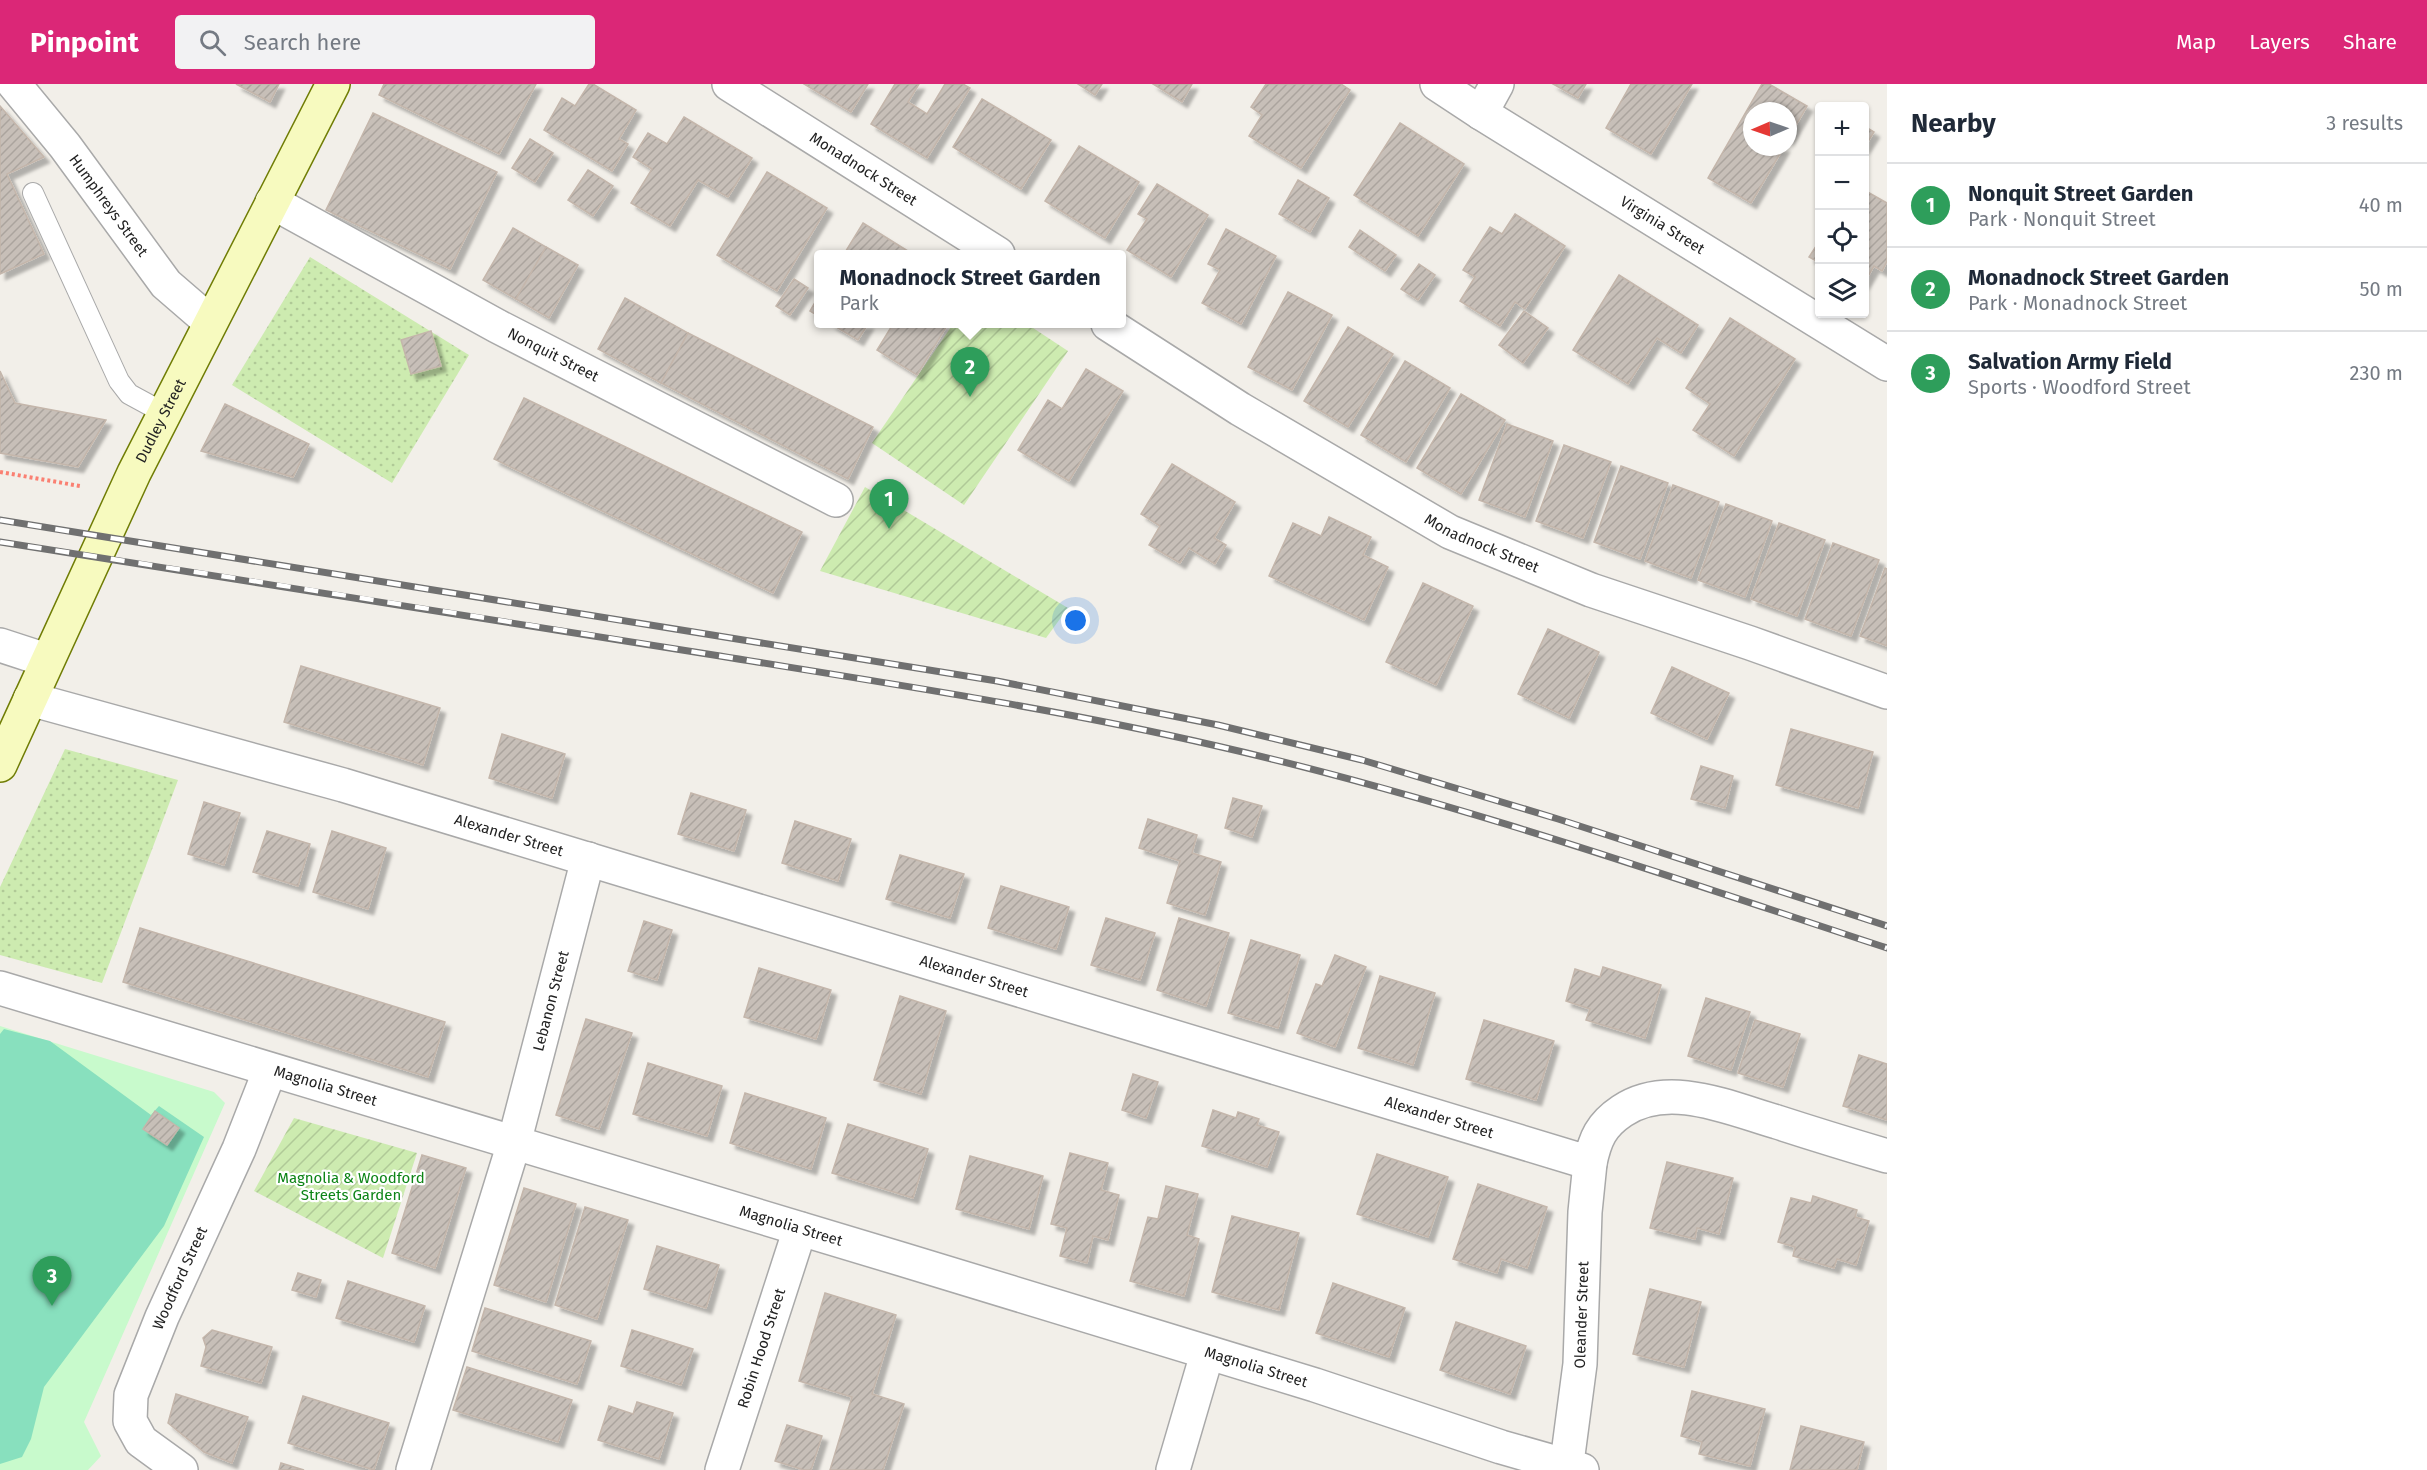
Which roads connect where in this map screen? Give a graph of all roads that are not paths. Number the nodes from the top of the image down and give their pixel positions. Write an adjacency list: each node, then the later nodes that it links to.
1 (14, 84): 10 (street, Humphreys Street)
2 (333, 84): 8 (main road, Dudley Street)
3 (729, 84): 9 (street, Monadnock Street)
4 (1437, 84): 6 (street, Virginia Street)
5 (1497, 84): 6 (street)
6 (1481, 113): 12 (street, Virginia Street)
7 (33, 193): 13 (lane)
8 (272, 202): 10 (main road, Dudley Street); 14 (street, Nonquit Street)
9 (990, 250)
10 (210, 322): 13 (main road, Dudley Street)
11 (1114, 328): 17 (street, Monadnock Street)
12 (1887, 364)
13 (164, 413): 16 (main road, Dudley Street)
14 (836, 500)
15 (0, 645): 16 (street)
16 (46, 660): 18 (main road, Dudley Street)
17 (1887, 692)
18 (30, 699): 19 (main road, Dudley Street); 20 (street, Alexander Street)
19 (0, 765)
20 (588, 859): 23 (street, Lebanon Street); 25 (street, Alexander Street)
21 (0, 988): 22 (street, Magnolia Street)
22 (270, 1070): 23 (street, Magnolia Street); 29 (street, Woodford Street)
23 (514, 1143): 26 (street, Magnolia Street); 30 (street)
24 (1887, 1156): 25 (street)
25 (1590, 1163): 28 (street, Oleander Street)
26 (800, 1229): 27 (street, Magnolia Street); 31 (street, Robin Hood Street)
27 (1207, 1354): 28 (street, Magnolia Street); 32 (street)
28 (1572, 1469)
29 (181, 1470)
30 (413, 1470)
31 (722, 1470)
32 (1173, 1470)

